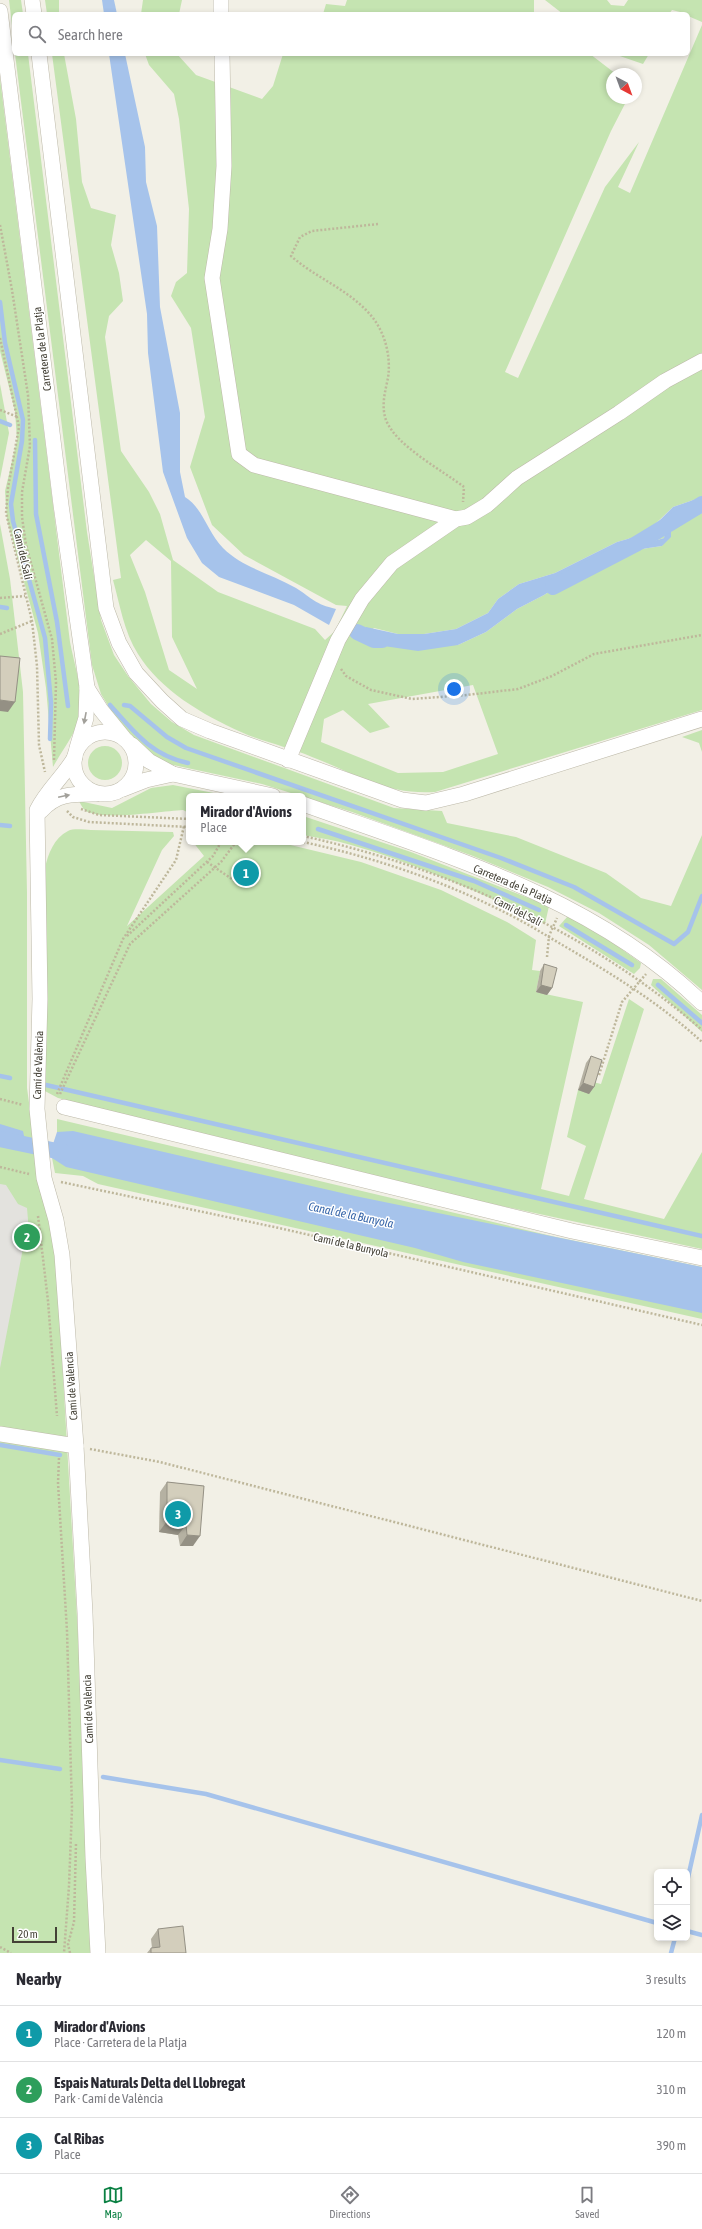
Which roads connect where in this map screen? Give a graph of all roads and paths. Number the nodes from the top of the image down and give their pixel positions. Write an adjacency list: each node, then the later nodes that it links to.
1 (32, 0): 4 (street)
2 (221, 0): 5 (street)
3 (0, 11): 21 (street, Carretera de la Platja)
4 (34, 12)
5 (221, 12)
6 (39, 56): 25 (street)
7 (222, 56): 14 (street)
8 (378, 224): 14 (path)
9 (0, 225): 26 (path)
10 (0, 338): 13 (path, Camí del Salí)
11 (702, 361): 14 (street)
12 (0, 410): 13 (path)
13 (18, 417): 15 (path, Camí del Salí)
14 (456, 519): 20 (street)
15 (25, 596): 16 (path); 17 (path, Camí del Salí)
16 (0, 598)
17 (32, 621): 18 (path); 28 (path, Camí del Salí)
18 (0, 634)
19 (702, 635): 20 (path)
20 (331, 655): 25 (street)
21 (87, 687): 23 (street, Carretera de la Platja); 24 (street, Carretera de la Platja, one-way to 24)
22 (702, 719): 25 (street)
23 (126, 740): 24 (street); 27 (street, Carretera de la Platja); 29 (street)
24 (76, 752): 31 (street); 36 (street, Camí de València)
25 (288, 760)
26 (54, 765)
27 (173, 774): 29 (street, Carretera de la Platja); 30 (street, Carretera de la Platja)
28 (46, 775)
29 (120, 791): 31 (street)
30 (259, 793)
31 (102, 794): 36 (street, one-way to 31)
32 (306, 805): 43 (street, Carretera de la Platja)
33 (79, 808): 35 (path)
34 (64, 809): 37 (path)
35 (186, 819)
36 (37, 820): 57 (street, Camí de València)
37 (184, 826): 46 (path)
38 (306, 837): 44 (path)
39 (306, 843): 45 (path, Camí del Salí)
40 (219, 845): 41 (path)
41 (207, 862): 42 (path); 46 (path)
42 (246, 867)
43 (563, 905): 44 (path); 48 (street, Carretera de la Platja)
44 (552, 927): 45 (path); 49 (path)
45 (549, 936): 47 (path); 50 (path, Camí del Salí)
46 (124, 939): 55 (path)
47 (547, 957)
48 (656, 963): 49 (path); 51 (street, Carretera de la Platja)
49 (640, 982): 50 (path); 52 (path)
50 (634, 989): 53 (path, Camí del Salí); 54 (path)
51 (702, 1003)
52 (702, 1030)
53 (702, 1042)
54 (599, 1075)
55 (60, 1101): 59 (street)
56 (0, 1167): 57 (path, Camí de la Bunyola)
57 (43, 1175): 60 (path, Camí de la Bunyola); 62 (street, Camí de València)
58 (37, 1210): 62 (path)
59 (702, 1258)
60 (702, 1325)
61 (0, 1434): 62 (street)
62 (68, 1445): 63 (path); 66 (path); 67 (street, Camí de València)
63 (702, 1601)
64 (0, 1947): 65 (path)
65 (11, 1953)
66 (64, 1953)
67 (98, 1953)

